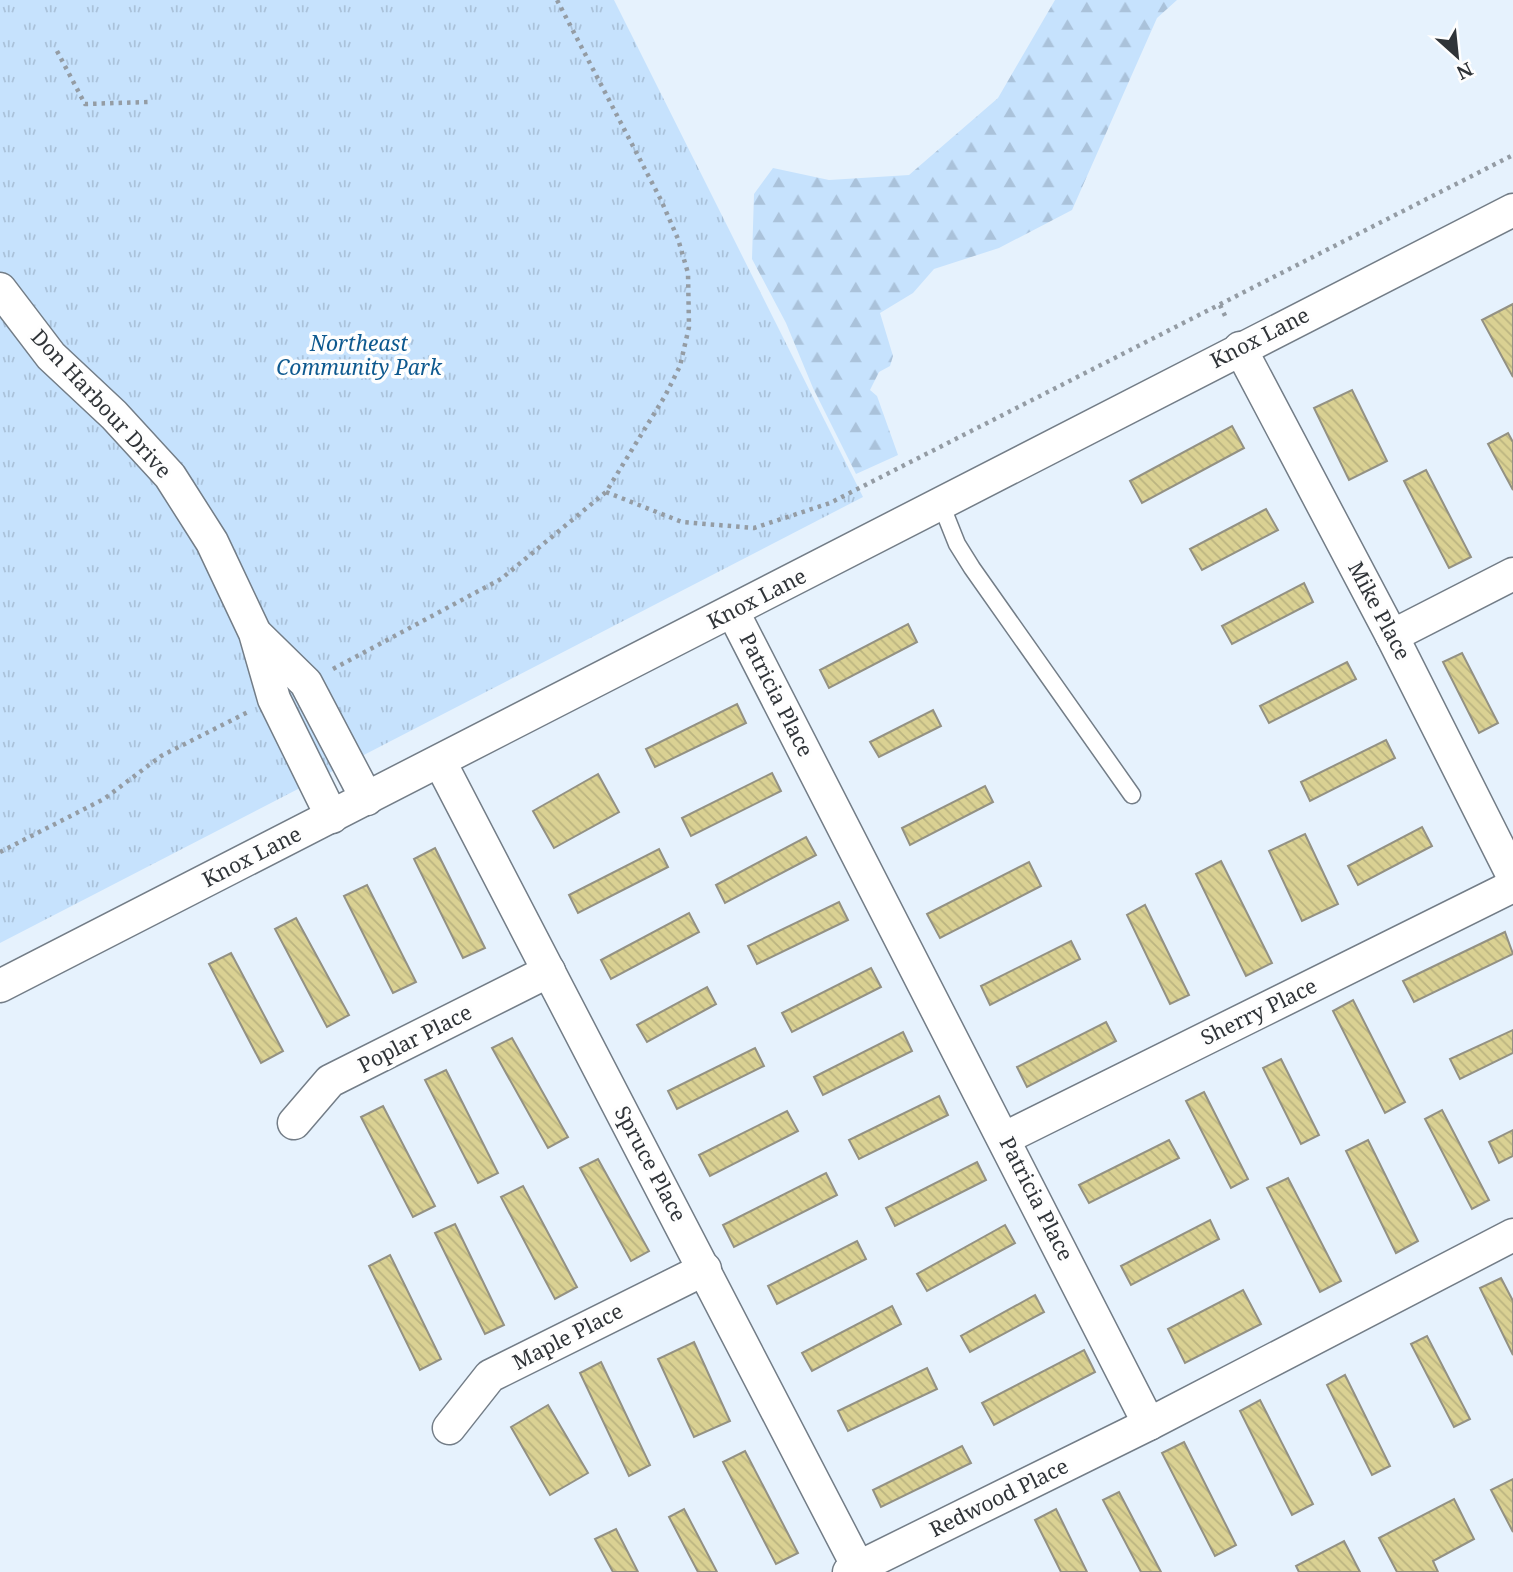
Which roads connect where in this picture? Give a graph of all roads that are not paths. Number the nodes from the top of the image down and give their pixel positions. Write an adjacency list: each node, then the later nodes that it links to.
1 (1513, 209): 3 (street, Knox Lane)
2 (0, 289): 7 (street, Don Harbour Drive)
3 (1240, 348): 4 (street, Knox Lane); 8 (street, Mike Place)
4 (941, 503): 6 (street, Knox Lane); 10 (lane)
5 (1513, 574): 8 (street)
6 (733, 612): 9 (street, Knox Lane); 18 (street, Patricia Place)
7 (255, 633): 11 (street, Don Harbour Drive); 12 (street, Don Harbour Drive)
8 (1392, 635): 13 (street, Mike Place)
9 (440, 762): 11 (street, Knox Lane); 15 (street, Spruce Place)
10 (1132, 795)
11 (367, 799): 12 (street, Knox Lane)
12 (332, 817): 16 (street, Knox Lane)
13 (1513, 876)
14 (1513, 886): 18 (street, Sherry Place)
15 (549, 971): 17 (street, Poplar Place); 20 (street, Spruce Place)
16 (0, 986)
17 (294, 1123)
18 (1005, 1138): 21 (street, Patricia Place)
19 (1513, 1235): 21 (street)
20 (705, 1269): 22 (street, Maple Place); 23 (street, Spruce Place)
21 (1149, 1424): 23 (street, Redwood Place)
22 (449, 1428)
23 (854, 1569)

